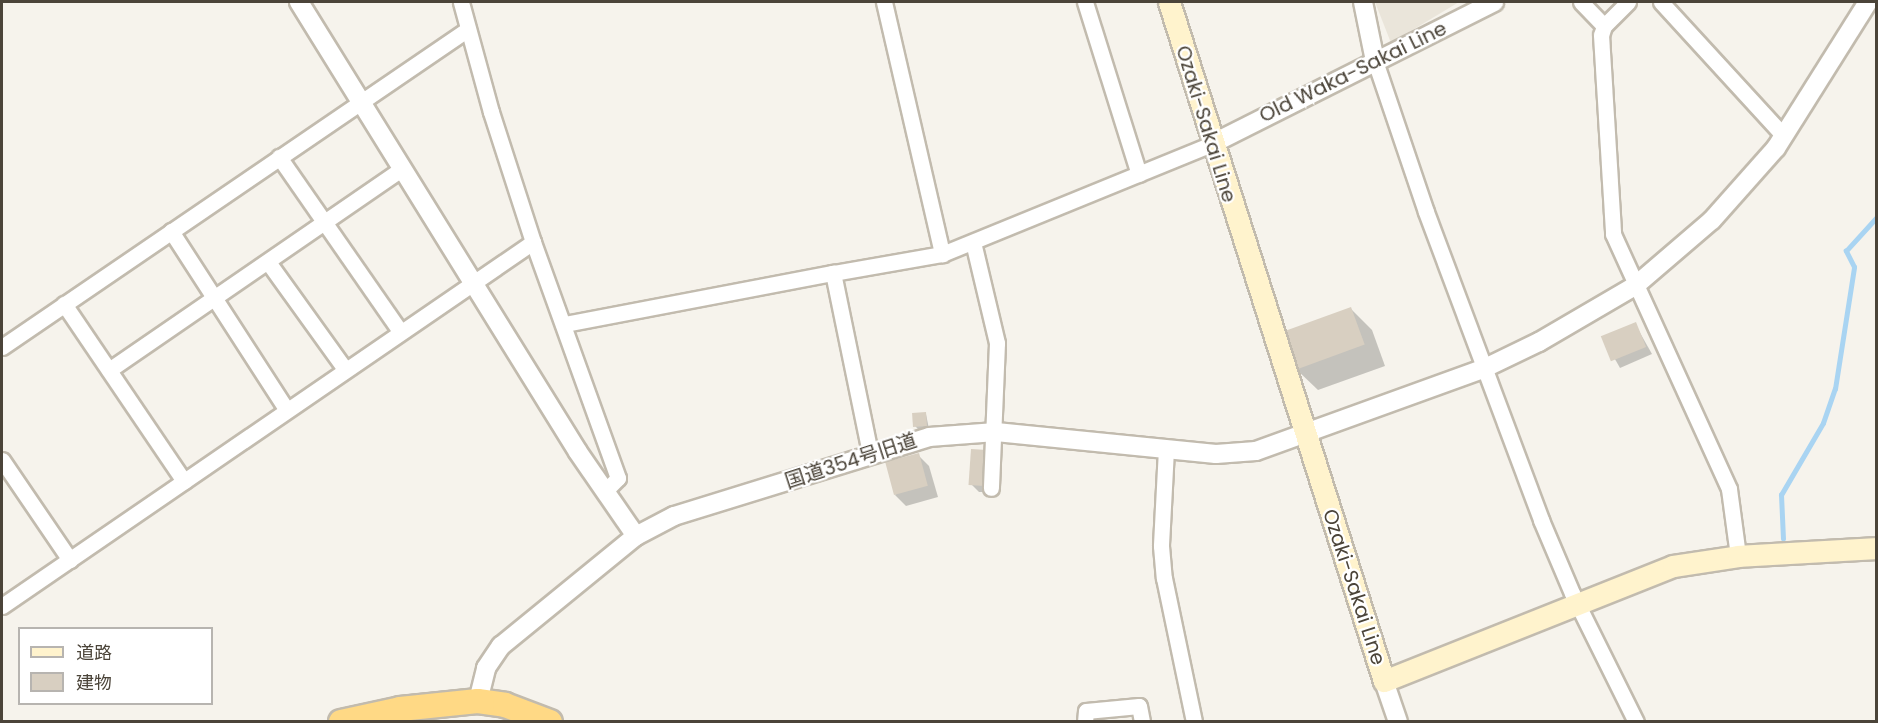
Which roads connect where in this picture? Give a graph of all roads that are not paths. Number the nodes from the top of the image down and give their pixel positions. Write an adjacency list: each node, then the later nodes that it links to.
1 (299, 2): 15 (street)
2 (461, 2): 13 (street)
3 (884, 2): 25 (street)
4 (1085, 2): 20 (street)
5 (1169, 2): 17 (main road, Ozaki-Sakai Line)
6 (1363, 2): 14 (street)
7 (1494, 2): 14 (street, Old Waka-Sakai Line)
8 (1581, 2): 12 (street)
9 (1628, 2): 12 (street)
10 (1661, 2): 16 (street)
11 (1868, 2): 16 (street, 国道354号旧道)
12 (1604, 26): 29 (street)
13 (468, 29): 15 (street); 23 (street)
14 (1375, 61): 17 (street, Old Waka-Sakai Line); 35 (street)
15 (360, 102): 18 (street); 19 (street)
16 (1784, 136): 29 (street, 国道354号旧道)
17 (1212, 144): 20 (street); 40 (main road, Ozaki-Sakai Line)
18 (279, 157): 21 (street); 22 (street)
19 (402, 169): 21 (street); 28 (street)
20 (1139, 174): 24 (street)
21 (324, 222): 26 (street); 33 (street)
22 (171, 231): 30 (street); 31 (street)
23 (533, 242): 28 (street); 32 (street)
24 (973, 242): 25 (street); 39 (street)
25 (942, 254): 27 (street)
26 (268, 262): 30 (street); 36 (street)
27 (833, 273): 32 (street); 42 (street)
28 (471, 281): 33 (street); 46 (street)
29 (1635, 286): 35 (street, 国道354号旧道); 49 (street)
30 (214, 299): 37 (street); 38 (street)
31 (64, 304): 34 (street); 37 (street)
32 (566, 324): 46 (street)
33 (400, 331): 36 (street)
34 (2, 347)
35 (1485, 368): 40 (street, 国道354号旧道); 51 (street)
36 (345, 369): 38 (street)
37 (109, 370): 44 (street)
38 (287, 410): 44 (street)
39 (996, 432): 41 (street, 国道354号旧道); 42 (street, 国道354号旧道); 45 (street)
40 (1306, 435): 41 (street, 国道354号旧道); 53 (main road, Ozaki-Sakai Line)
41 (1166, 449): 59 (street)
42 (870, 453): 47 (street, 国道354号旧道)
43 (2, 460): 50 (street)
44 (184, 481): 50 (street)
45 (991, 488)
46 (604, 491): 47 (street)
47 (636, 536): 54 (street, 国道354号旧道)
48 (1876, 548): 49 (main road, Ozaki-Sakai Line)
49 (1738, 556): 51 (main road, Ozaki-Sakai Line)
50 (70, 560): 52 (street)
51 (1578, 602): 53 (main road, Ozaki-Sakai Line); 61 (street)
52 (2, 606)
53 (1384, 681): 60 (street)
54 (478, 701): 55 (highway); 56 (highway)
55 (341, 722)
56 (550, 722)
57 (1085, 722): 58 (street)
58 (1142, 722)
59 (1194, 722)
60 (1398, 722)
61 (1636, 722)

